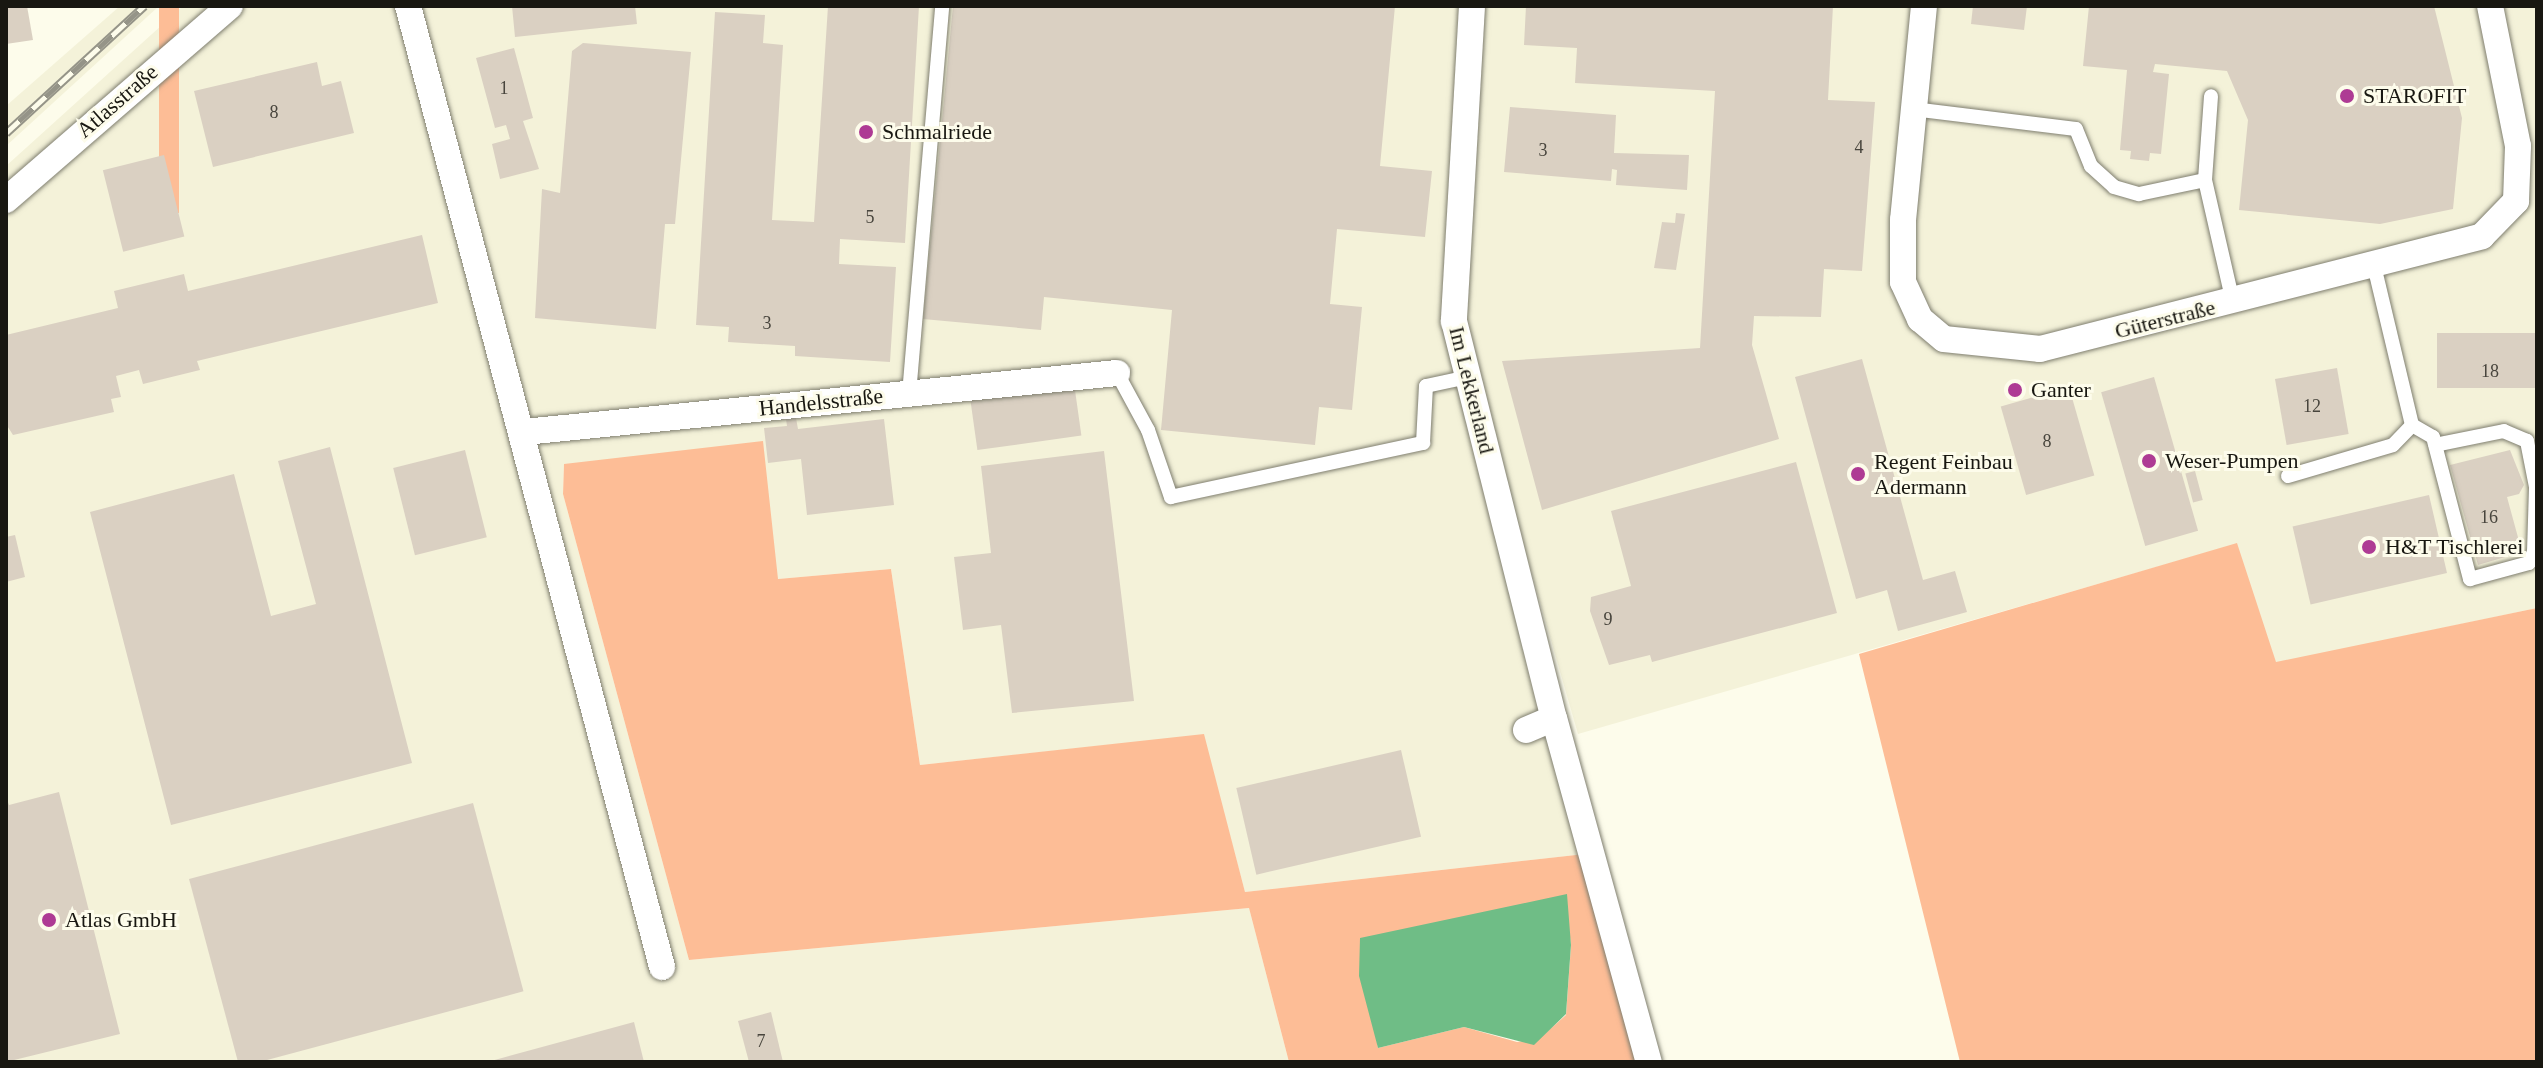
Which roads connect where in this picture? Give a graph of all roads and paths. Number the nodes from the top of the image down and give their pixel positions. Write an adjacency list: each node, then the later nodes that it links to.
1 (230, 6): 10 (street, Atlasstraße)
2 (408, 6): 17 (street)
3 (942, 6): 15 (lane)
4 (1472, 6): 14 (street, Im Lekkerland)
5 (1924, 6): 8 (street, Güterstraße)
6 (2490, 6): 11 (street, Güterstraße)
7 (2211, 96): 9 (lane)
8 (1913, 109): 9 (lane); 12 (street, Güterstraße)
9 (2205, 180): 12 (lane)
10 (6, 200)
11 (2374, 265): 12 (street, Güterstraße); 16 (lane)
12 (2233, 302)
13 (1117, 373): 14 (lane); 15 (street, Handelsstraße)
14 (1468, 377): 20 (street, Im Lekkerland)
15 (909, 394): 17 (street, Handelsstraße)
16 (2412, 425): 18 (lane); 19 (lane)
17 (524, 432): 22 (street)
18 (2435, 445): 18 (lane)
19 (2288, 476)
20 (1554, 718): 21 (street); 23 (street, Im Lekkerland)
21 (1526, 730)
22 (662, 967)
23 (1649, 1062)

